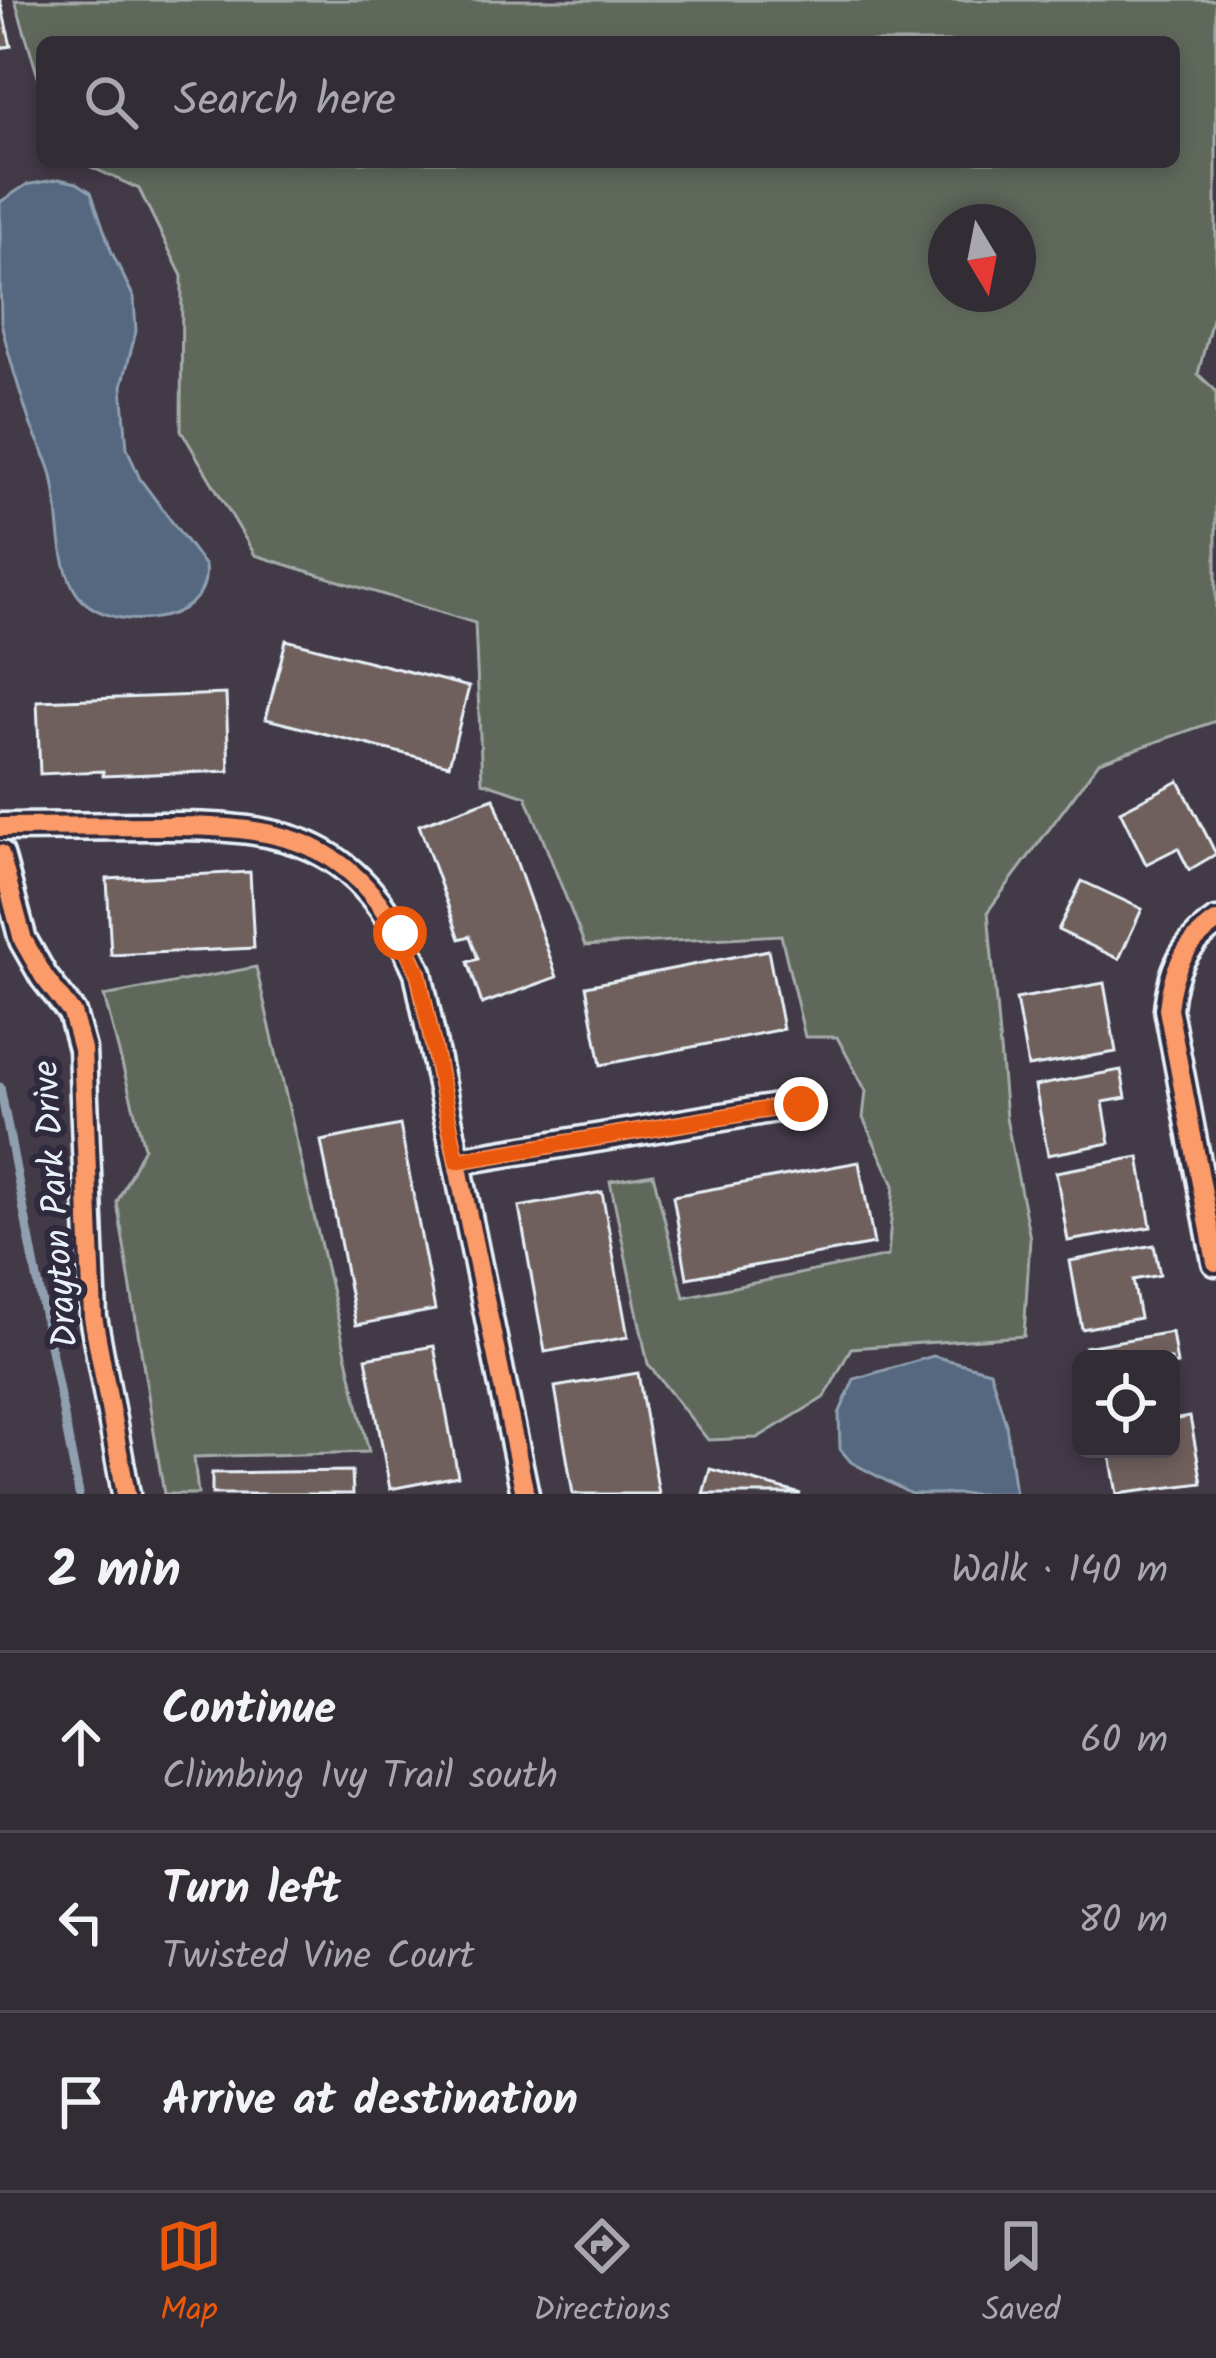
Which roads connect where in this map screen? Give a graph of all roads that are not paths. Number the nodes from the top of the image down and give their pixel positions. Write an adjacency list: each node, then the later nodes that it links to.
1 (0, 827): 5 (street)
2 (0, 854): 7 (street, Drayton Park Drive)
3 (1216, 922): 6 (street)
4 (801, 1104): 5 (street)
5 (457, 1161): 8 (street)
6 (1216, 1262)
7 (126, 1494)
8 (525, 1494)

